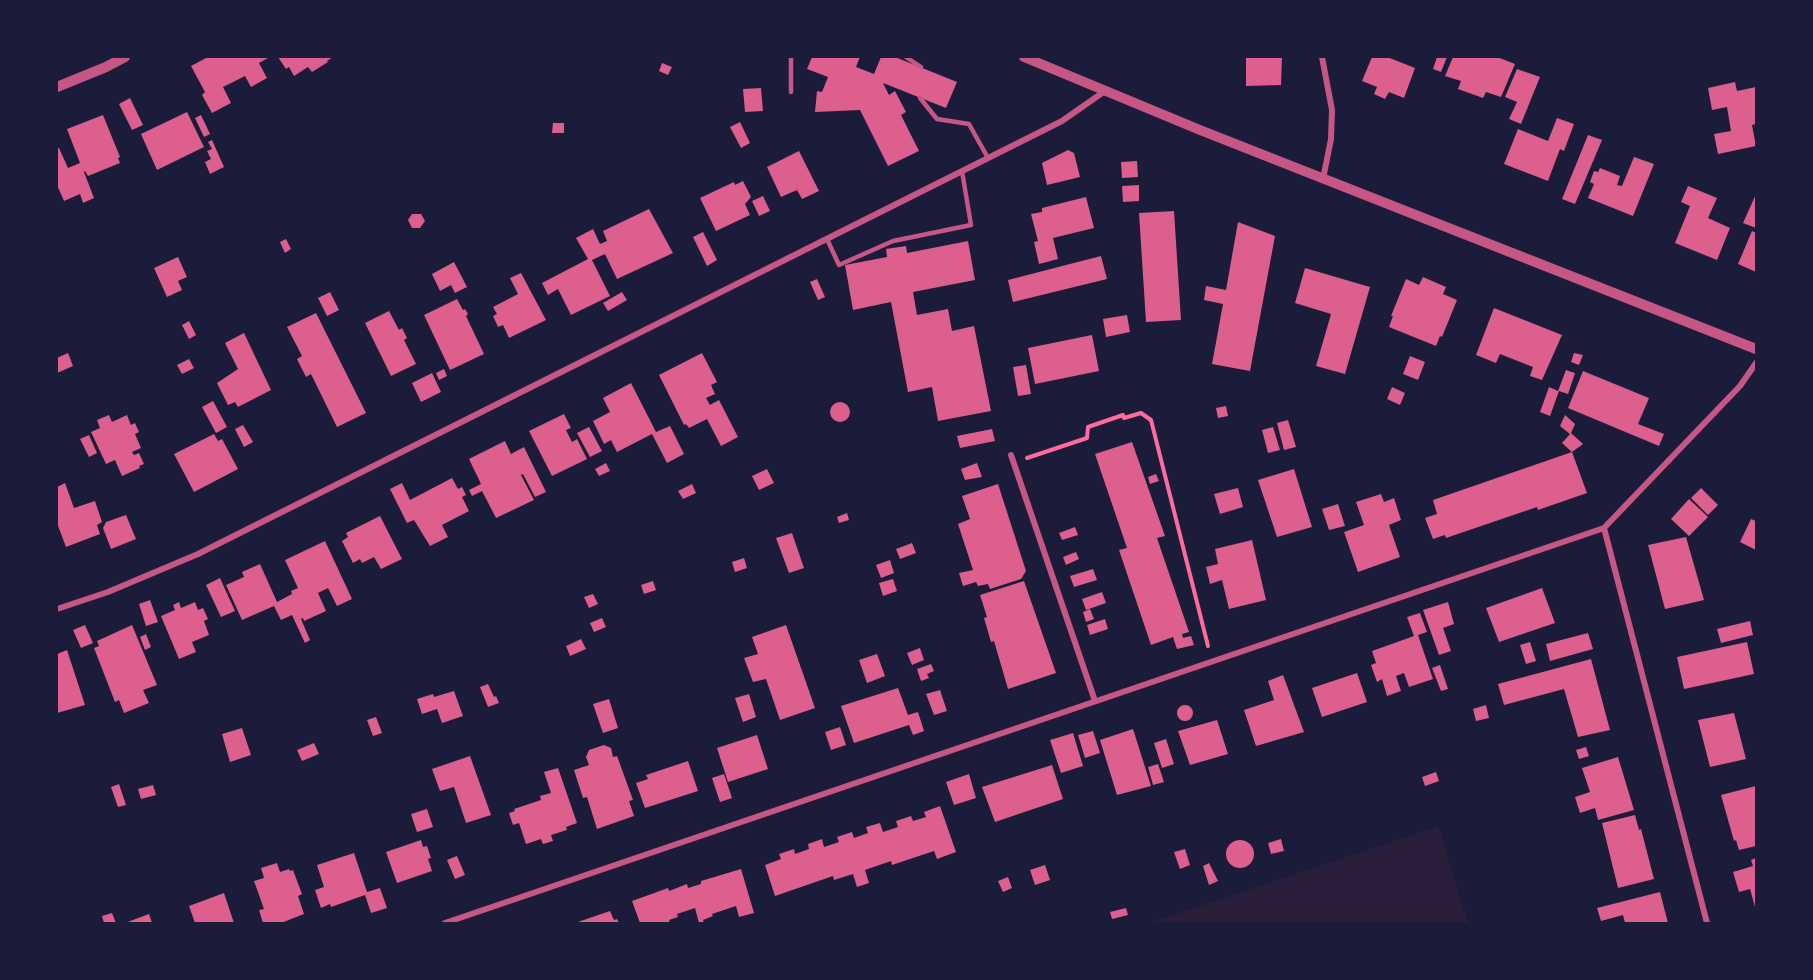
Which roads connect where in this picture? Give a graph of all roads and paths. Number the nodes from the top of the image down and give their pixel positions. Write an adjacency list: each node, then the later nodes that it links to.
1 (125, 57): 7 (street)
2 (791, 57): 9 (lane)
3 (906, 57): 6 (lane)
4 (1024, 57): 8 (street)
5 (1322, 57): 13 (street)
6 (921, 67)
7 (57, 87)
8 (1105, 91): 11 (street); 13 (street)
9 (791, 92)
10 (920, 98): 11 (lane)
11 (988, 158): 12 (street)
12 (962, 171): 14 (street); 14 (lane)
13 (1323, 179): 15 (street)
14 (827, 239): 20 (street)
15 (1756, 349)
16 (1756, 363): 19 (street)
17 (1011, 455): 18 (street)
18 (1013, 463): 21 (path); 22 (street)
19 (1604, 528): 21 (street); 24 (street)
20 (57, 609)
21 (1212, 662): 22 (street)
22 (1095, 701): 23 (street)
23 (445, 923)
24 (1707, 923)

